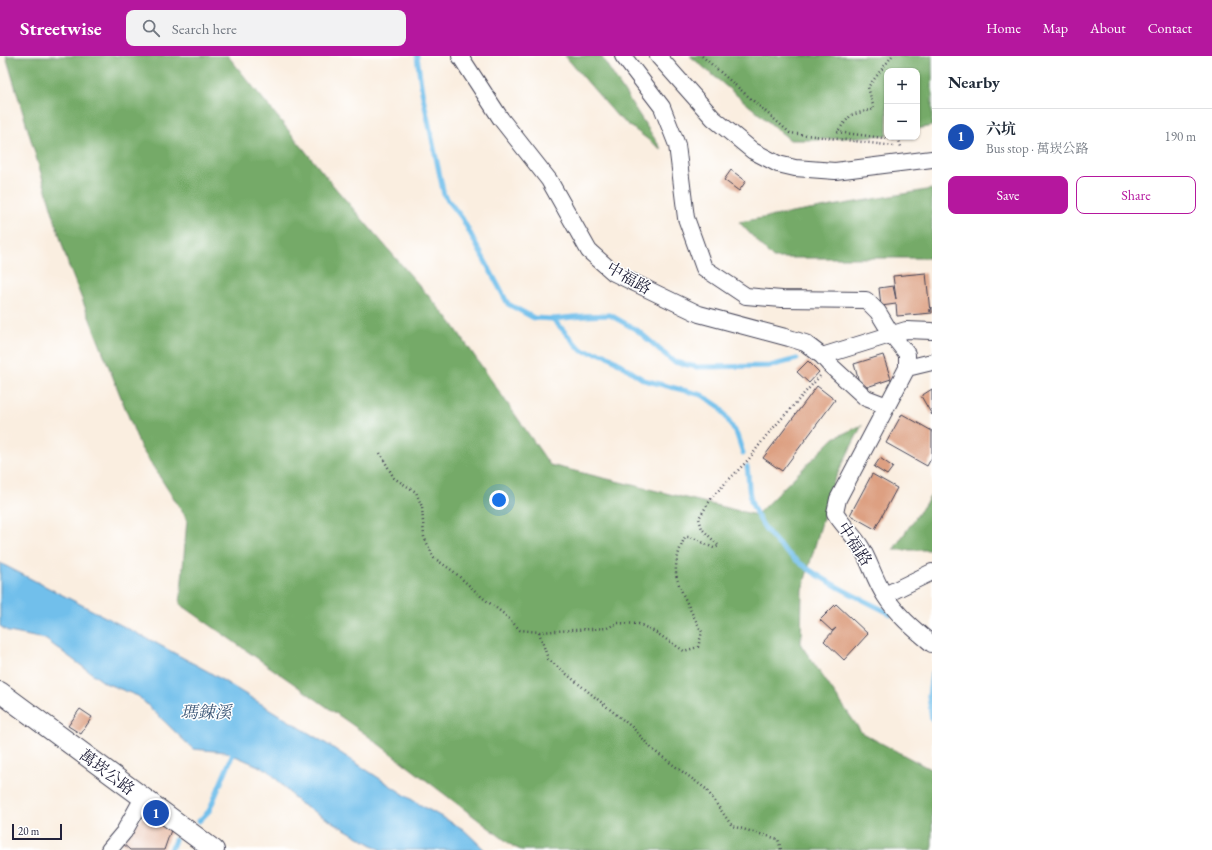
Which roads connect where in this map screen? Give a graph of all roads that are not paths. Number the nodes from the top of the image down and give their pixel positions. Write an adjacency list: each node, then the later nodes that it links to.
1 (460, 56): 7 (street, 中福路)
2 (623, 56): 6 (street)
3 (658, 56): 4 (street)
4 (932, 159)
5 (932, 331): 6 (street)
6 (892, 335): 7 (street); 9 (street)
7 (826, 360): 10 (street, 中福路)
8 (932, 362): 9 (street)
9 (907, 368): 10 (street, 中福路)
10 (887, 406): 12 (street, 中福路)
11 (932, 572): 12 (street)
12 (885, 595): 13 (street, 中福路)
13 (932, 644)
14 (0, 692): 15 (street, 萬崁公路)
15 (143, 798): 16 (street); 17 (street, 萬崁公路)
16 (109, 850)
17 (214, 850)

